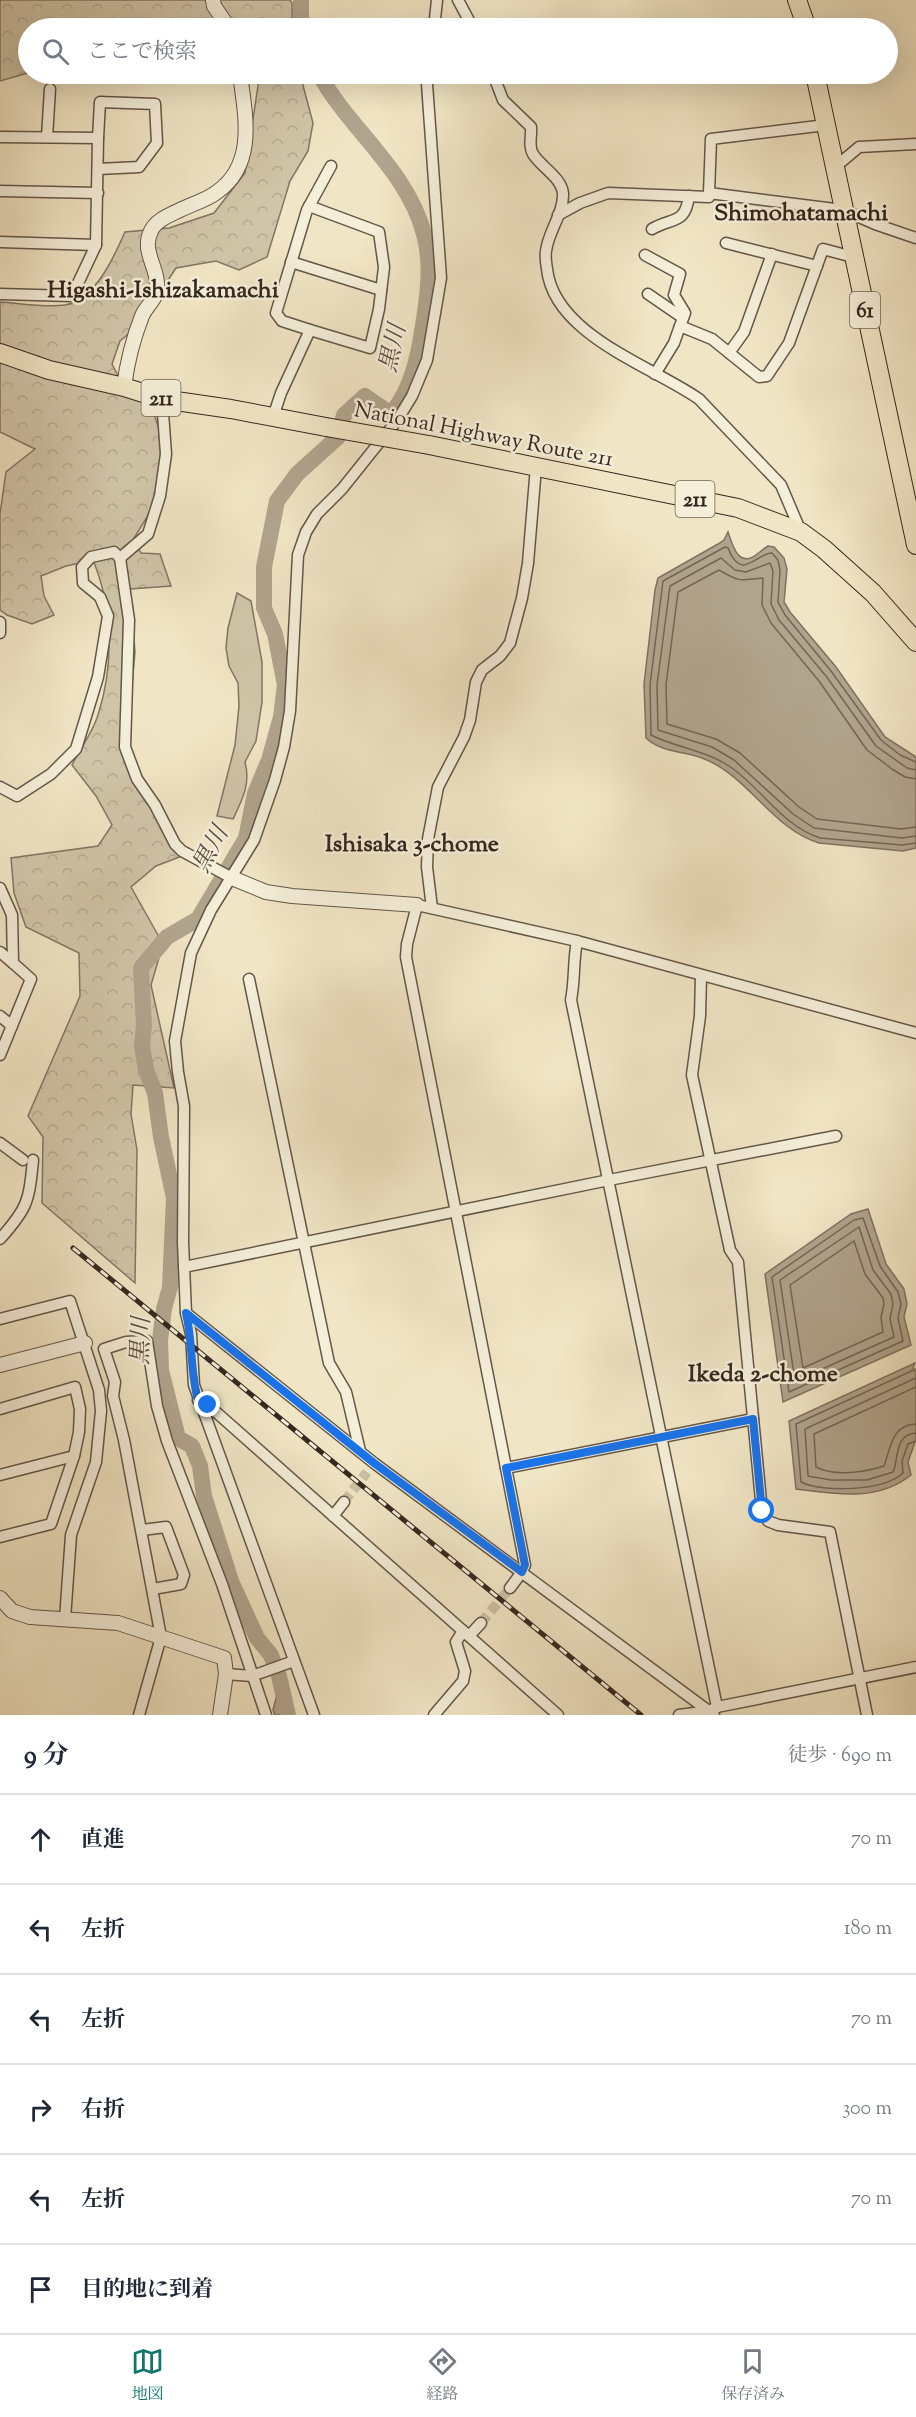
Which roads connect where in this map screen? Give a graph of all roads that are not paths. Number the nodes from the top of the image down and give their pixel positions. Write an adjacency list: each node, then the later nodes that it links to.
1 (213, 0): 5 (street)
2 (437, 0): 6 (street)
3 (458, 0): 7 (street)
4 (796, 0): 8 (main road)
5 (222, 18)
6 (435, 18)
7 (468, 18)
8 (803, 18)
9 (241, 84): 47 (street)
10 (427, 84): 58 (street)
11 (497, 84): 28 (street)
12 (818, 84): 14 (main road, 61)
13 (50, 89): 16 (street)
14 (825, 125): 20 (main road, 61); 24 (street)
15 (0, 137): 16 (street)
16 (48, 137): 17 (street)
17 (99, 138): 21 (street); 21 (street)
18 (916, 144): 20 (street)
19 (331, 166): 26 (street)
20 (834, 168): 27 (main road, 61)
21 (98, 169): 23 (street)
22 (0, 191): 23 (street)
23 (98, 193): 33 (street)
24 (709, 194): 25 (street); 27 (street)
25 (689, 196): 28 (street); 29 (street)
26 (309, 206): 37 (street); 39 (street)
27 (843, 210): 30 (street); 36 (main road, 61)
28 (558, 215): 46 (street)
29 (652, 229)
30 (916, 238)
31 (0, 242): 33 (street)
32 (726, 243): 35 (street)
33 (96, 245): 40 (street)
34 (645, 255): 42 (street)
35 (772, 255): 38 (street); 45 (street)
36 (854, 257): 38 (street); 52 (main road, 61)
37 (291, 262): 39 (street); 43 (street)
38 (817, 266): 45 (street)
39 (381, 290): 43 (street)
40 (0, 294)
41 (648, 294): 42 (street)
42 (681, 322): 45 (street); 46 (street)
43 (310, 330): 49 (street)
44 (0, 353): 47 (main road, National Highway Route 211 / 211)
45 (729, 353)
46 (655, 374): 51 (street)
47 (124, 387): 48 (main road, National Highway Route 211 / 211)
48 (162, 399): 49 (main road, National Highway Route 211 / 211); 53 (street)
49 (273, 417): 50 (main road, National Highway Route 211 / 211, bridge)
50 (536, 467): 51 (main road, National Highway Route 211 / 211); 61 (street)
51 (801, 532): 56 (main road, National Highway Route 211 / 211)
52 (916, 545)
53 (120, 558): 57 (street); 58 (street)
54 (0, 622): 55 (street)
55 (0, 633)
56 (916, 642)
57 (0, 787)
58 (229, 877): 60 (street); 78 (street)
59 (0, 888): 64 (street)
60 (417, 905): 61 (street); 75 (street)
61 (432, 908): 62 (street)
62 (577, 941): 65 (street); 74 (street)
63 (0, 952): 64 (street)
64 (13, 963): 68 (street)
65 (701, 976): 69 (street); 73 (street)
66 (249, 979): 77 (street)
67 (0, 1016): 68 (street)
68 (12, 1026): 70 (street)
69 (916, 1033)
70 (0, 1054)
71 (836, 1136): 73 (street)
72 (0, 1143): 76 (street)
73 (710, 1160): 74 (street); 85 (street)
74 (609, 1180): 75 (street); 86 (street)
75 (457, 1211): 77 (street); 89 (street)
76 (0, 1239)
77 (303, 1244): 78 (street); 87 (street)
78 (184, 1268): 79 (street)
79 (186, 1313): 83 (street); 87 (street)
80 (0, 1319): 81 (street)
81 (85, 1343): 82 (street); 99 (street)
82 (0, 1365)
83 (198, 1400): 92 (street); 103 (street)
84 (0, 1409): 88 (street)
85 (753, 1419): 86 (street); 107 (street)
86 (661, 1437): 89 (street); 109 (street)
87 (360, 1451): 95 (street)
88 (74, 1456): 90 (street); 94 (street)
89 (506, 1468): 95 (street)
90 (0, 1475)
91 (344, 1502): 92 (street)
92 (333, 1516): 101 (street)
93 (142, 1530): 97 (street); 97 (street); 106 (street)
94 (0, 1537)
95 (522, 1572): 96 (street); 109 (street)
96 (510, 1588)
97 (153, 1589): 102 (street)
98 (0, 1598): 99 (street)
99 (64, 1619): 102 (street)
100 (481, 1623): 101 (street)
101 (466, 1634): 108 (street); 114 (street)
102 (161, 1637): 105 (street); 110 (street)
103 (291, 1662): 106 (street); 113 (street)
104 (916, 1667): 107 (street)
105 (226, 1674): 106 (street); 111 (street)
106 (255, 1675): 112 (street)
107 (859, 1678): 109 (street); 118 (street)
108 (529, 1689): 115 (street); 116 (street)
109 (714, 1711): 117 (street)
110 (139, 1715)
111 (220, 1715)
112 (266, 1715)
113 (314, 1715)
114 (434, 1715)
115 (550, 1715)
116 (558, 1715)
117 (679, 1715)
118 (867, 1715)

